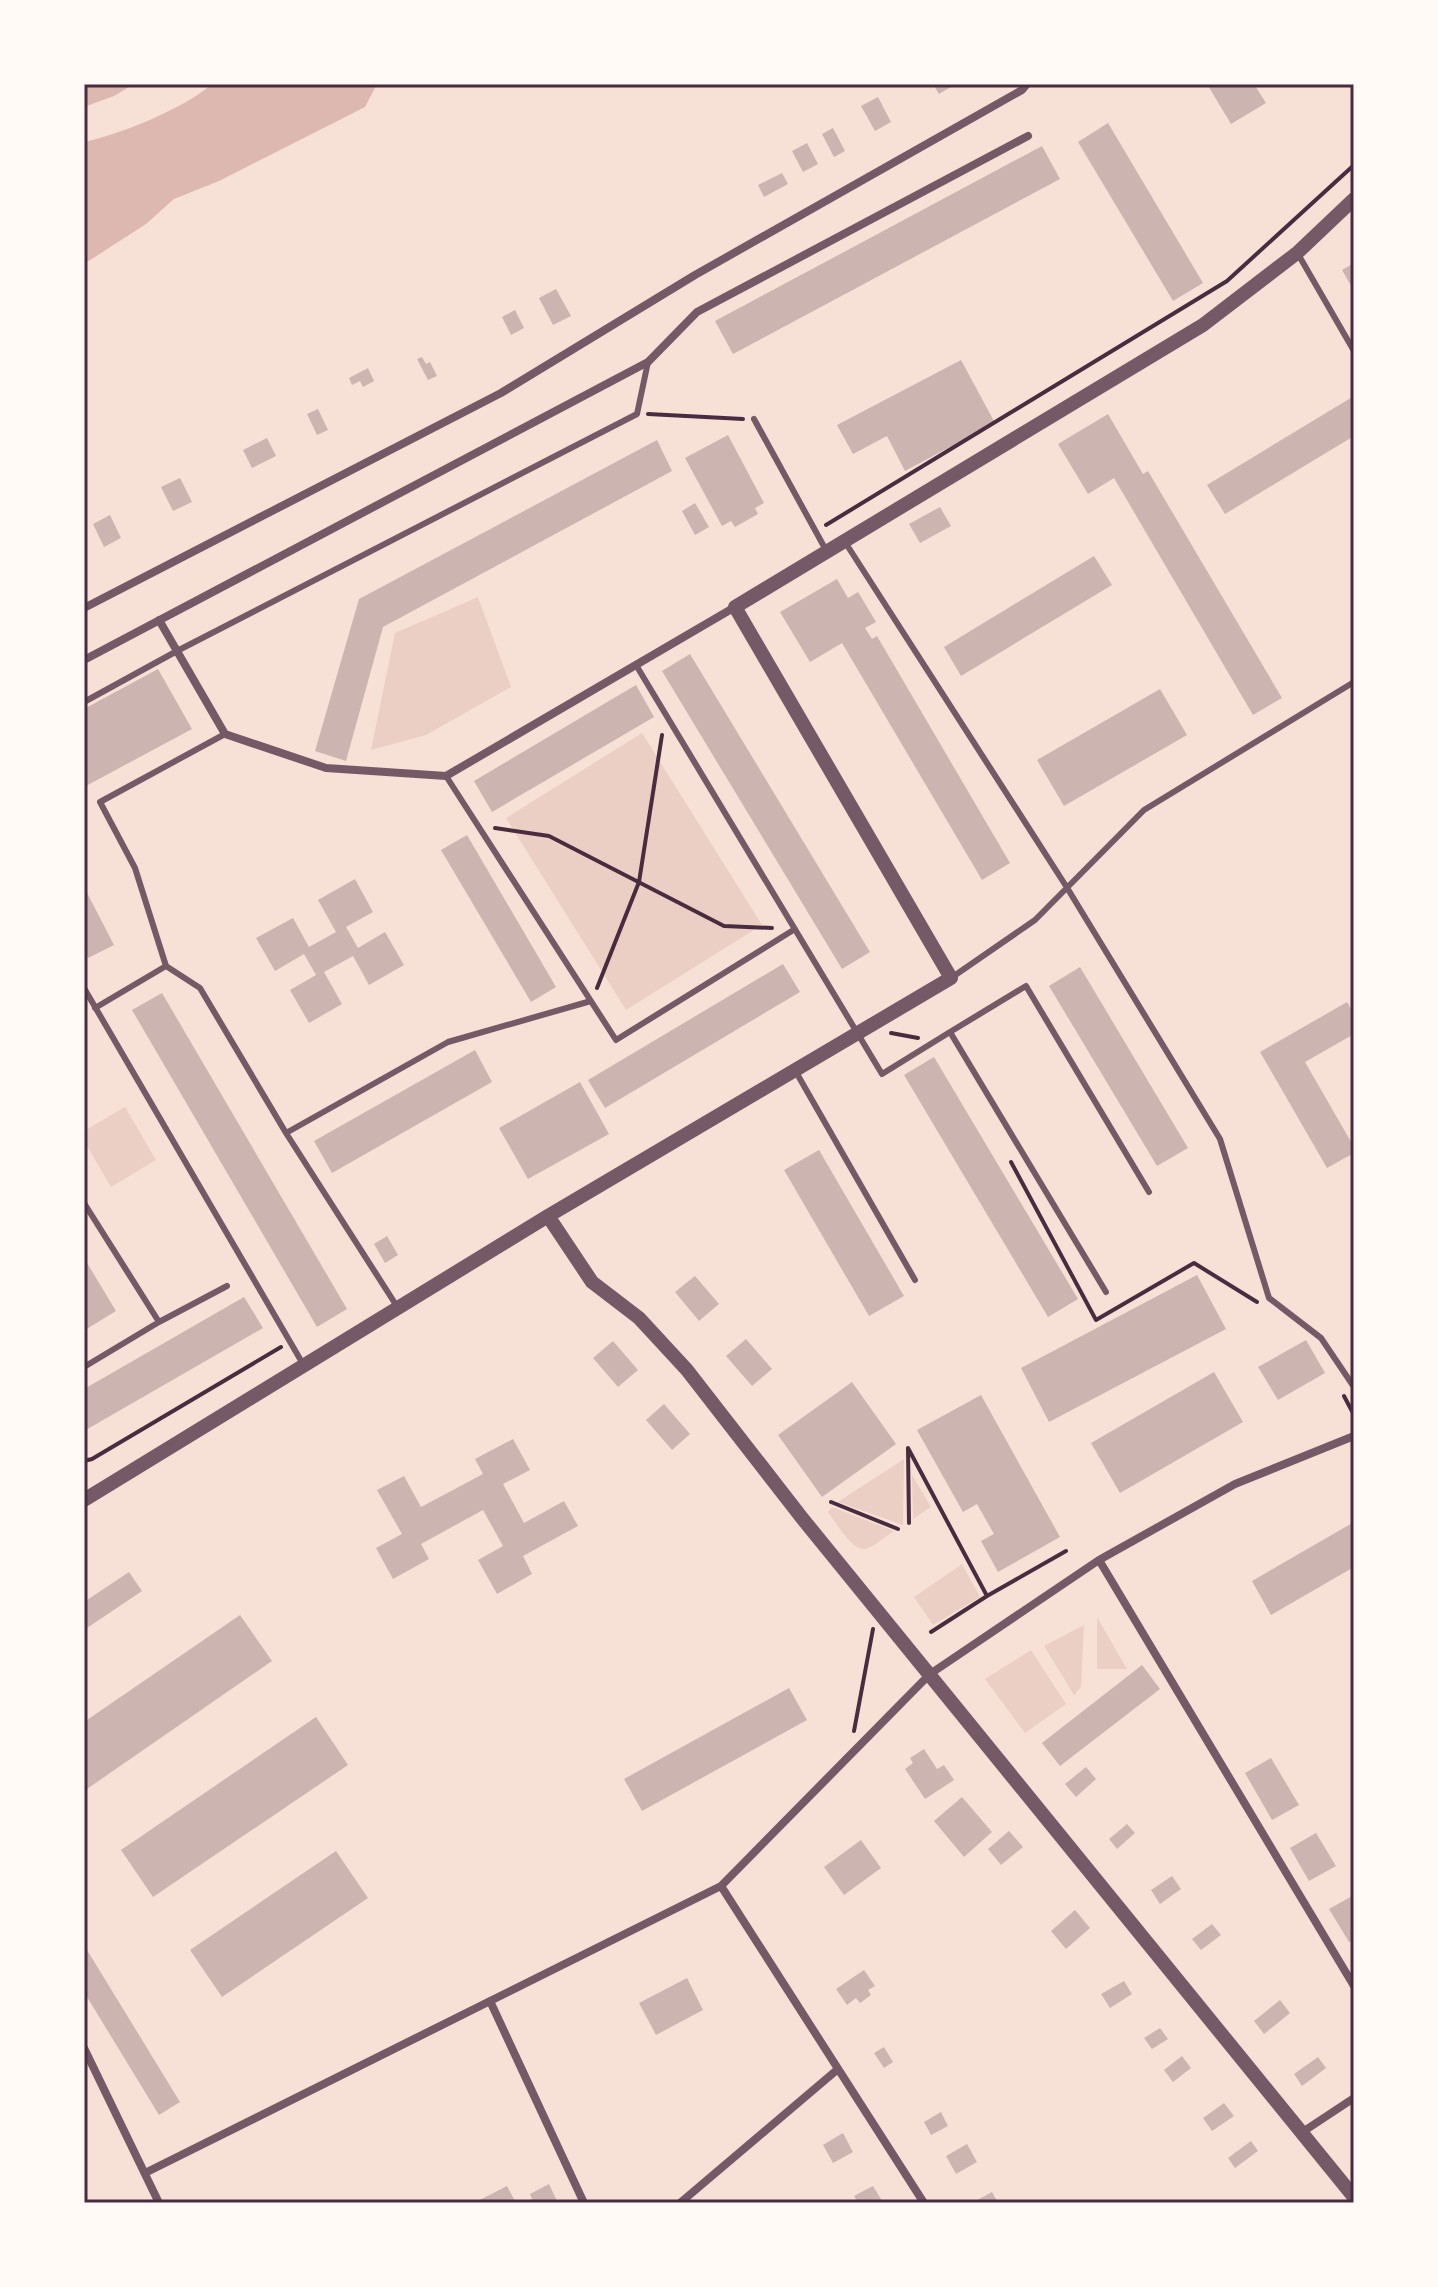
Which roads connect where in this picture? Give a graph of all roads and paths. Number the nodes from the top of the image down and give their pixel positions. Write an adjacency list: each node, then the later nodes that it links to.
1 (1027, 84): 14 (street)
2 (1028, 136): 7 (street)
3 (1354, 165): 10 (path)
4 (1354, 199): 5 (street)
5 (1297, 253): 6 (lane); 11 (street)
6 (1354, 351)
7 (648, 362): 8 (lane); 15 (street)
8 (637, 414): 9 (path); 16 (lane)
9 (754, 419): 10 (lane)
10 (816, 532): 12 (lane)
11 (845, 542): 12 (street); 26 (lane)
12 (827, 552): 13 (street)
13 (735, 607): 18 (street); 29 (street)
14 (84, 608)
15 (159, 620): 16 (street); 17 (street)
16 (177, 651): 20 (lane); 22 (street)
17 (84, 660)
18 (636, 665): 21 (lane); 23 (street)
19 (1354, 682): 26 (lane)
20 (84, 702)
21 (665, 713): 25 (path); 27 (lane)
22 (225, 734): 23 (street); 28 (lane)
23 (446, 776): 24 (lane)
24 (477, 825): 25 (path); 31 (lane)
25 (639, 882): 27 (path); 31 (path)
26 (1066, 886): 29 (lane); 52 (lane)
27 (795, 929): 31 (lane); 34 (lane)
28 (166, 966): 32 (lane); 38 (lane)
29 (951, 978): 33 (street)
30 (84, 988): 32 (lane)
31 (591, 1001): 38 (lane)
32 (95, 1008): 49 (lane)
33 (873, 1023): 34 (street); 36 (path)
34 (857, 1032): 36 (lane); 37 (street)
35 (950, 1032): 36 (lane); 40 (lane); 45 (lane)
36 (935, 1041)
37 (794, 1069): 42 (street); 43 (lane)
38 (286, 1133): 47 (lane)
39 (1007, 1154): 46 (path)
40 (1149, 1192)
41 (84, 1203): 48 (lane)
42 (548, 1216): 47 (street); 64 (street)
43 (915, 1280)
44 (227, 1286): 48 (lane)
45 (1106, 1292)
46 (1258, 1302)
47 (398, 1308): 51 (street)
48 (159, 1322): 50 (lane)
49 (290, 1341): 51 (lane); 56 (path)
50 (84, 1367)
51 (305, 1367): 57 (street)
52 (1354, 1387)
53 (1341, 1390): 54 (path)
54 (1354, 1415)
55 (1354, 1436): 62 (street)
56 (84, 1461)
57 (84, 1500)
58 (831, 1502): 60 (path)
59 (909, 1523): 63 (path)
60 (898, 1529)
61 (1066, 1551): 63 (path)
62 (1099, 1560): 66 (street); 69 (street)
63 (987, 1596): 65 (path)
64 (877, 1608): 66 (street); 67 (path)
65 (931, 1632)
66 (930, 1674): 67 (street); 74 (street)
67 (849, 1756): 68 (street)
68 (721, 1886): 70 (street); 72 (street)
69 (1354, 1986)
70 (490, 2001): 75 (street); 78 (street)
71 (84, 2048): 75 (street)
72 (838, 2069): 79 (street); 80 (street)
73 (1354, 2098): 74 (street)
74 (1301, 2133): 76 (street)
75 (145, 2173): 77 (street)
76 (1354, 2197)
77 (159, 2203)
78 (584, 2203)
79 (680, 2203)
80 (924, 2203)

